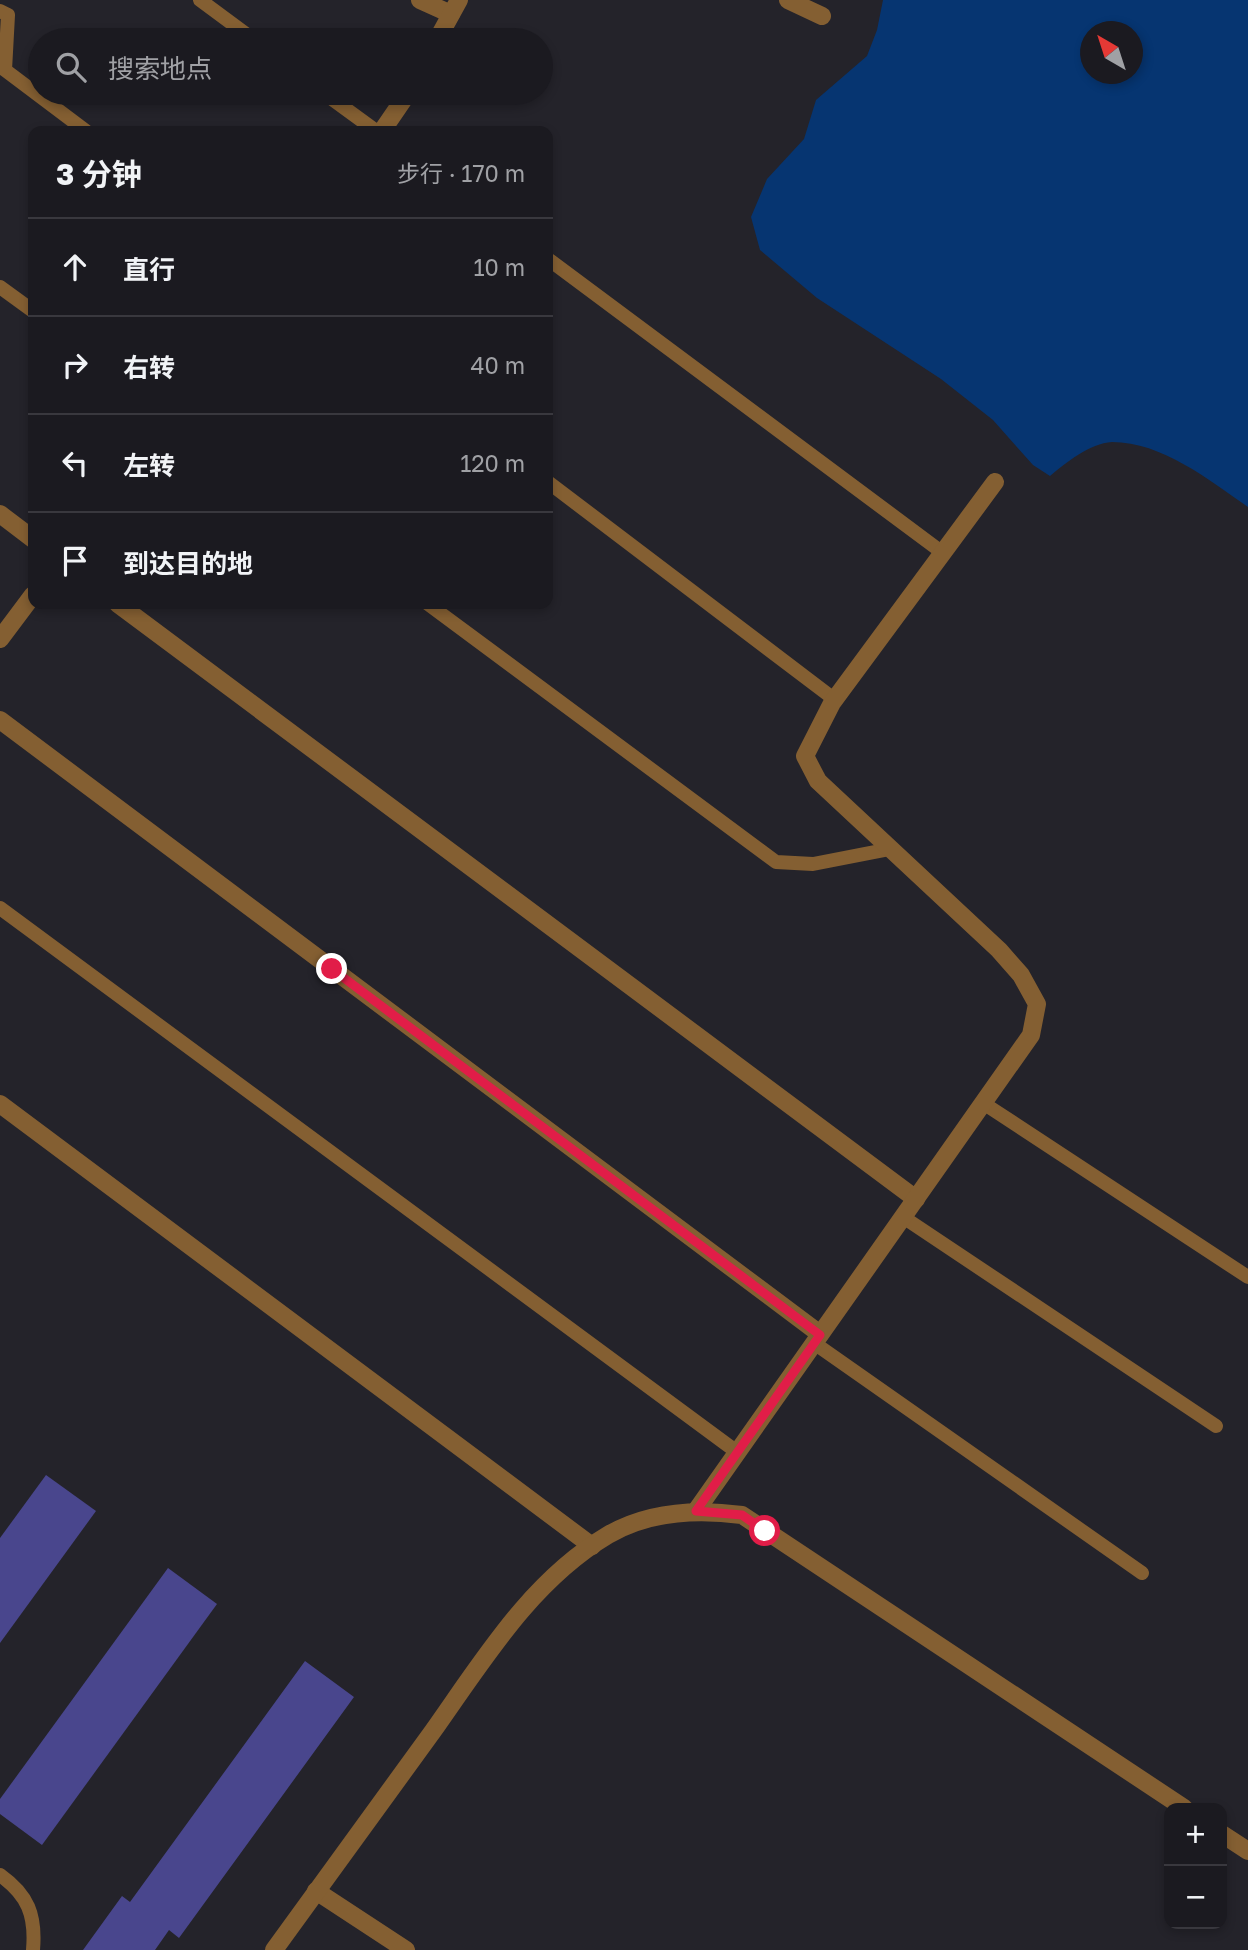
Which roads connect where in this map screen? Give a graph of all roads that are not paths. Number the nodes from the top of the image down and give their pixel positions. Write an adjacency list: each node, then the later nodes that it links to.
1 (200, 0): 7 (lane)
2 (420, 0): 4 (street)
3 (788, 0): 6 (street)
4 (455, 7): 8 (street)
5 (0, 11): 9 (lane)
6 (822, 16)
7 (238, 28)
8 (444, 28)
9 (28, 87)
10 (51, 105): 13 (lane)
11 (340, 105): 14 (lane)
12 (400, 105): 15 (street)
13 (79, 126)
14 (369, 126)
15 (386, 126)
16 (553, 263): 23 (lane)
17 (0, 287): 18 (lane)
18 (28, 307)
19 (995, 482): 23 (street)
20 (553, 486): 28 (lane)
21 (0, 514): 22 (street)
22 (28, 536)
23 (943, 553): 28 (street)
24 (28, 602): 27 (street)
25 (125, 609): 34 (street)
26 (435, 609): 30 (lane)
27 (0, 639)
28 (834, 699): 30 (street)
29 (0, 720): 37 (street)
30 (891, 849): 32 (street)
31 (0, 908): 39 (lane)
32 (983, 1103): 34 (street); 36 (lane)
33 (0, 1104): 41 (street)
34 (916, 1199): 35 (street)
35 (903, 1217): 37 (street); 38 (lane)
36 (1248, 1277)
37 (817, 1339): 39 (street); 42 (lane)
38 (1216, 1426)
39 (737, 1452): 40 (street)
40 (696, 1511): 41 (street); 43 (street)
41 (592, 1546): 47 (street)
42 (1142, 1573)
43 (1176, 1803)
44 (1227, 1837): 45 (street)
45 (1248, 1851)
46 (0, 1875): 48 (lane)
47 (316, 1891): 49 (street); 50 (street)
48 (33, 1950)
49 (274, 1950)
50 (406, 1950)

